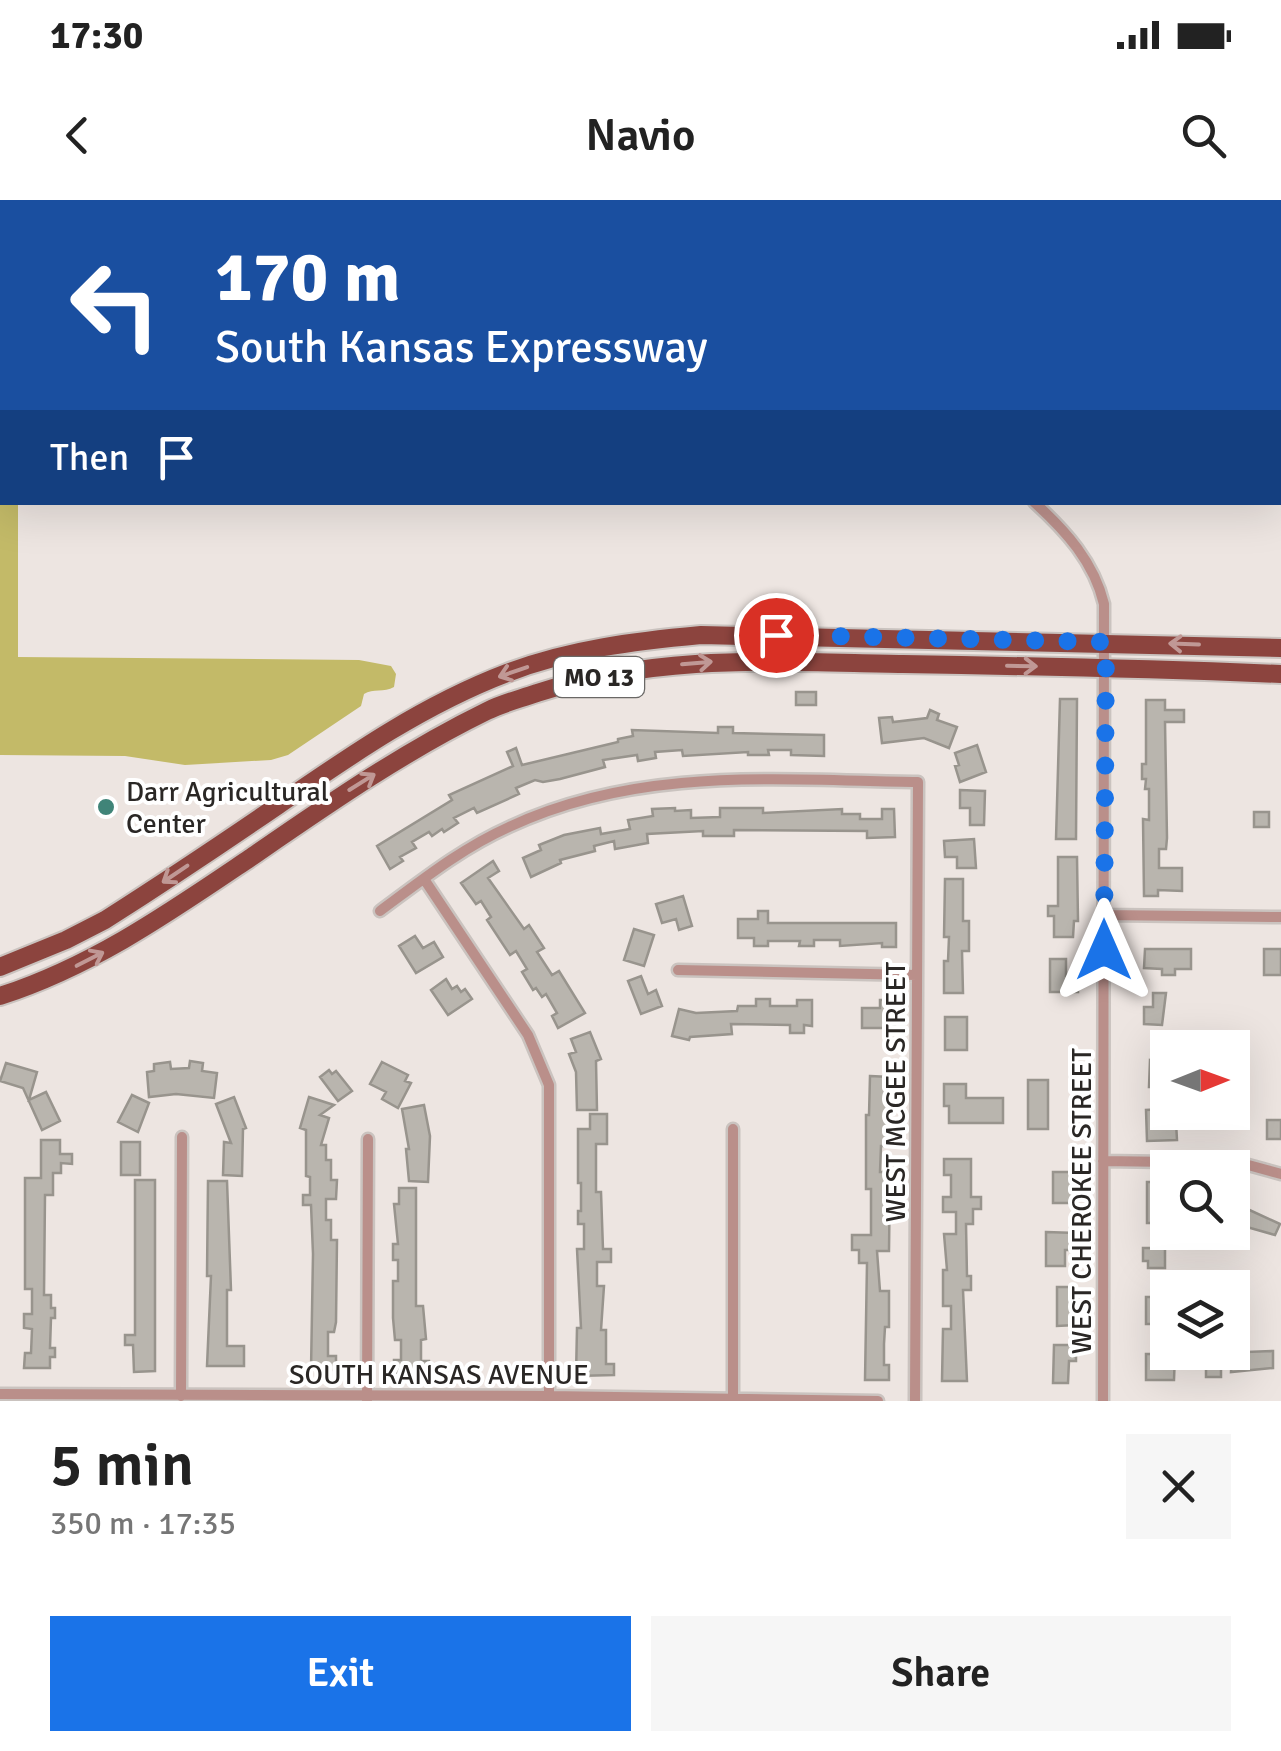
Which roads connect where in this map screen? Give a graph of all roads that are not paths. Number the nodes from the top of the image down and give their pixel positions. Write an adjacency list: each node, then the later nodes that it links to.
1 (1037, 505): 2 (street, WEST CHEROKEE STREET)
2 (1106, 642): 3 (main road, MO 13, one-way to 2); 4 (street, WEST CHEROKEE STREET); 10 (main road, MO 13, one-way to 10)
3 (1281, 648)
4 (1105, 667): 5 (main road, MO 13); 8 (street, WEST CHEROKEE STREET); 13 (main road, MO 13, one-way to 4)
5 (1281, 674)
6 (424, 878): 7 (street); 12 (street, WEST MCGEE STREET); 21 (street)
7 (380, 910)
8 (1104, 915): 9 (street); 17 (street, WEST CHEROKEE STREET)
9 (1281, 917)
10 (0, 967)
11 (678, 970): 12 (street)
12 (917, 975): 25 (street, WEST MCGEE STREET)
13 (0, 996)
14 (734, 1129): 23 (street)
15 (182, 1137): 20 (street)
16 (368, 1139): 22 (street)
17 (1103, 1161): 18 (street); 26 (street, WEST CHEROKEE STREET)
18 (1281, 1174)
19 (0, 1394): 20 (street, SOUTH KANSAS AVENUE)
20 (182, 1396): 22 (street, SOUTH KANSAS AVENUE)
21 (549, 1398): 22 (street, SOUTH KANSAS AVENUE); 23 (street, SOUTH KANSAS AVENUE)
22 (367, 1399)
23 (733, 1400): 24 (street, SOUTH KANSAS AVENUE)
24 (878, 1401)
25 (916, 1401)
26 (1103, 1401)

